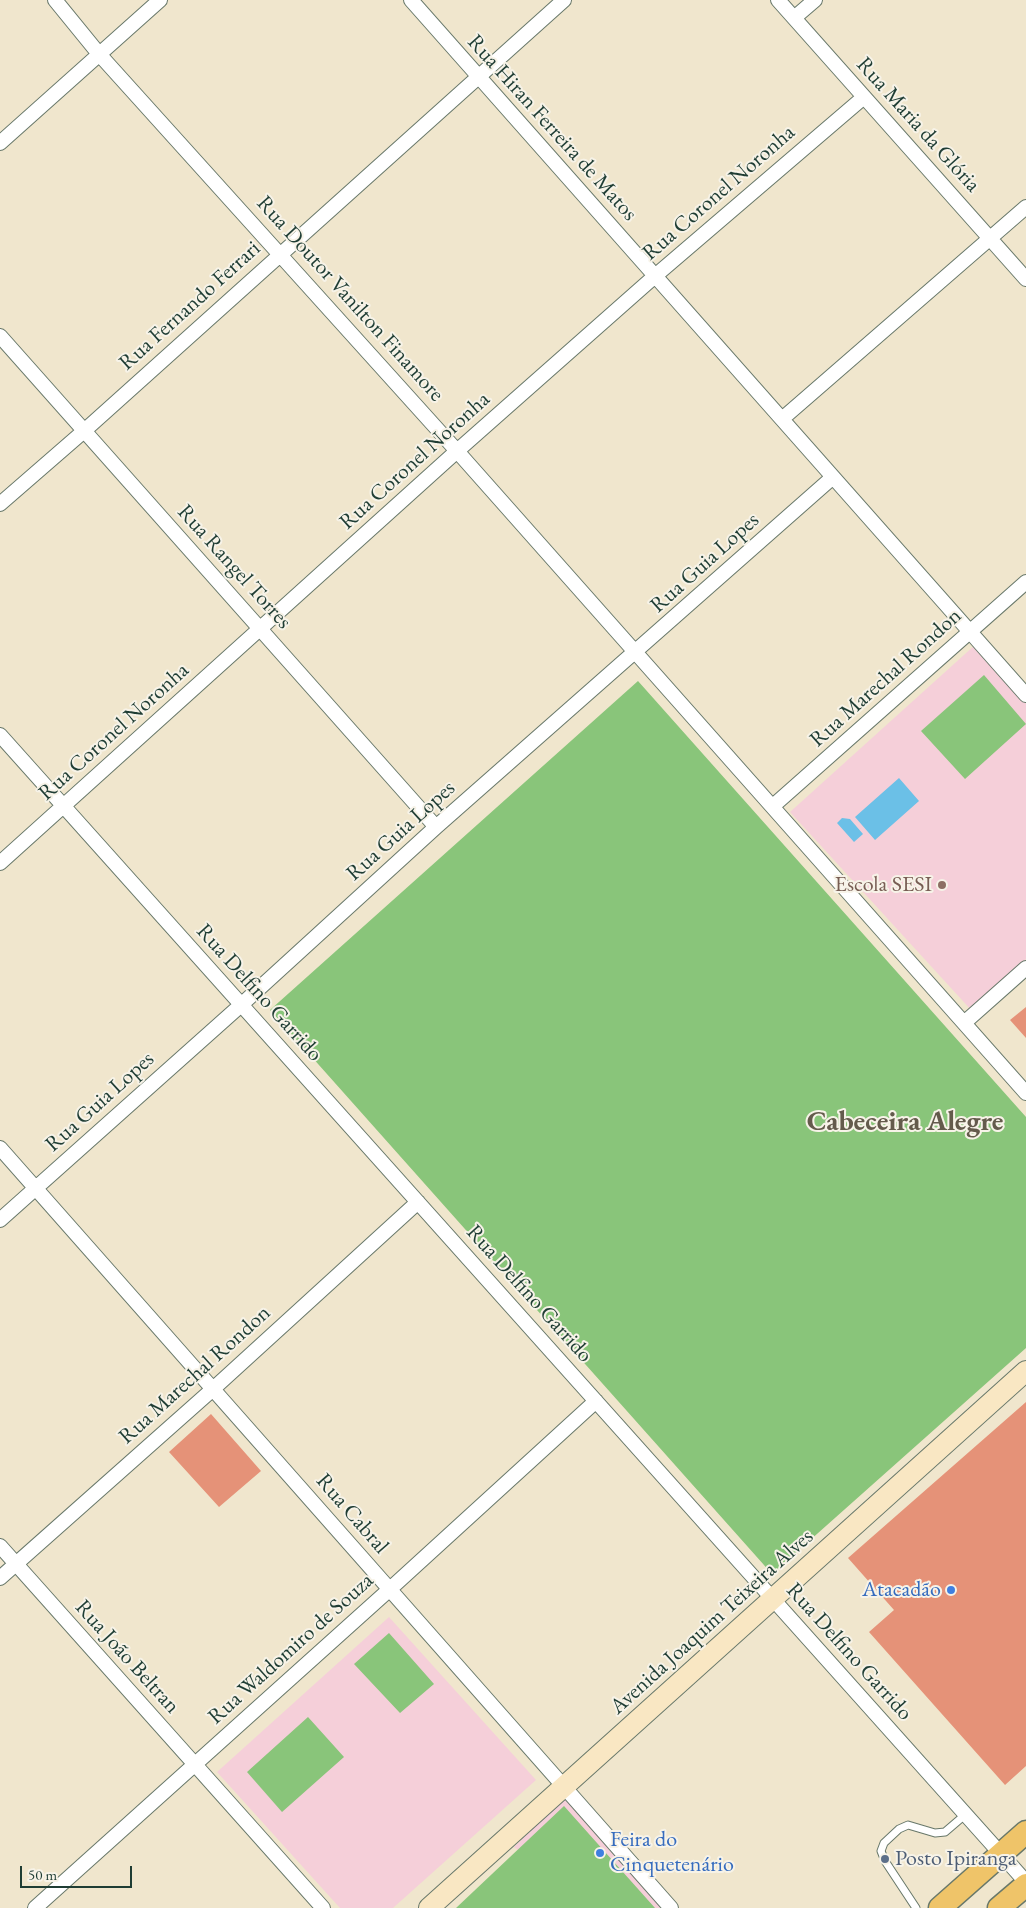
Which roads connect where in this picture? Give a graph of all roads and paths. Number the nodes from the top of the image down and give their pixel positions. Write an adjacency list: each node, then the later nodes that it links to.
1 (55, 0): 8 (street, Rua Doutor Vanilton Finamore)
2 (160, 0): 8 (street)
3 (410, 0): 9 (street, Rua Hiran Ferreira de Matos)
4 (564, 0): 9 (street, Rua Fernando Ferrari)
5 (778, 0): 7 (street, Rua Maria da Glória)
6 (815, 0): 7 (street)
7 (794, 18): 10 (street, Rua Maria da Glória)
8 (99, 54): 11 (street); 14 (street, Rua Doutor Vanilton Finamore)
9 (478, 76): 14 (street, Rua Fernando Ferrari); 15 (street, Rua Hiran Ferreira de Matos)
10 (864, 97): 13 (street, Rua Maria da Glória); 15 (street, Rua Coronel Noronha)
11 (0, 143)
12 (1026, 206): 13 (street)
13 (990, 238): 16 (street, Rua Maria da Glória); 18 (street)
14 (280, 253): 19 (street, Rua Fernando Ferrari); 20 (street, Rua Doutor Vanilton Finamore)
15 (655, 276): 18 (street, Rua Hiran Ferreira de Matos); 20 (street, Rua Coronel Noronha)
16 (1026, 279)
17 (0, 336): 19 (street, Rua Rangel Torres)
18 (782, 418): 21 (street, Rua Hiran Ferreira de Matos)
19 (84, 430): 22 (street, Rua Fernando Ferrari); 24 (street, Rua Rangel Torres)
20 (457, 451): 24 (street, Rua Coronel Noronha); 26 (street, Rua Doutor Vanilton Finamore)
21 (833, 477): 25 (street, Rua Hiran Ferreira de Matos); 26 (street, Rua Guia Lopes)
22 (0, 504)
23 (1026, 582): 25 (street, Rua Marechal Rondon)
24 (260, 629): 30 (street, Rua Coronel Noronha); 31 (street, Rua Rangel Torres)
25 (970, 632): 27 (street, Rua Hiran Ferreira de Matos); 29 (street, Rua Marechal Rondon)
26 (636, 652): 29 (street, Rua Doutor Vanilton Finamore); 31 (street, Rua Guia Lopes)
27 (1026, 694)
28 (0, 735): 30 (street, Rua Delfino Garrido)
29 (773, 806): 35 (street, Rua Doutor Vanilton Finamore)
30 (64, 807): 32 (street, Rua Coronel Noronha); 34 (street, Rua Delfino Garrido)
31 (436, 827): 34 (street, Rua Guia Lopes)
32 (0, 862)
33 (1026, 968): 35 (street)
34 (241, 1005): 38 (street, Rua Guia Lopes); 39 (street, Rua Delfino Garrido)
35 (964, 1023): 36 (street, Rua Doutor Vanilton Finamore)
36 (1026, 1093)
37 (0, 1148): 38 (street, Rua Cabral)
38 (36, 1188): 40 (street, Rua Guia Lopes); 42 (street, Rua Cabral)
39 (418, 1202): 42 (street, Rua Marechal Rondon); 43 (street, Rua Delfino Garrido)
40 (0, 1220)
41 (1026, 1371): 48 (street, Avenida Joaquim Teixeira Alves)
42 (213, 1389): 45 (street, Rua Marechal Rondon); 47 (street, Rua Cabral)
43 (596, 1401): 47 (street, Rua Waldomiro de Souza); 48 (street, Rua Delfino Garrido)
44 (0, 1546): 45 (street, Rua João Beltran)
45 (16, 1564): 46 (street, Rua Marechal Rondon); 49 (street, Rua João Beltran)
46 (0, 1578)
47 (390, 1589): 49 (street, Rua Waldomiro de Souza); 50 (street, Rua Cabral)
48 (773, 1599): 50 (street, Avenida Joaquim Teixeira Alves); 51 (street, Rua Delfino Garrido)
49 (194, 1764): 55 (street, Rua Waldomiro de Souza); 56 (street, Rua João Beltran)
50 (564, 1786): 57 (street, Avenida Joaquim Teixeira Alves); 58 (street, Rua Cabral)
51 (966, 1814): 53 (street, Rua Delfino Garrido); 59 (lane)
52 (1026, 1832): 53 (main road)
53 (1001, 1854): 54 (street, Rua Delfino Garrido); 60 (main road)
54 (1026, 1883): 61 (main road)
55 (35, 1908)
56 (323, 1908)
57 (429, 1908)
58 (671, 1908)
59 (916, 1908)
60 (940, 1908)
61 (999, 1908)

